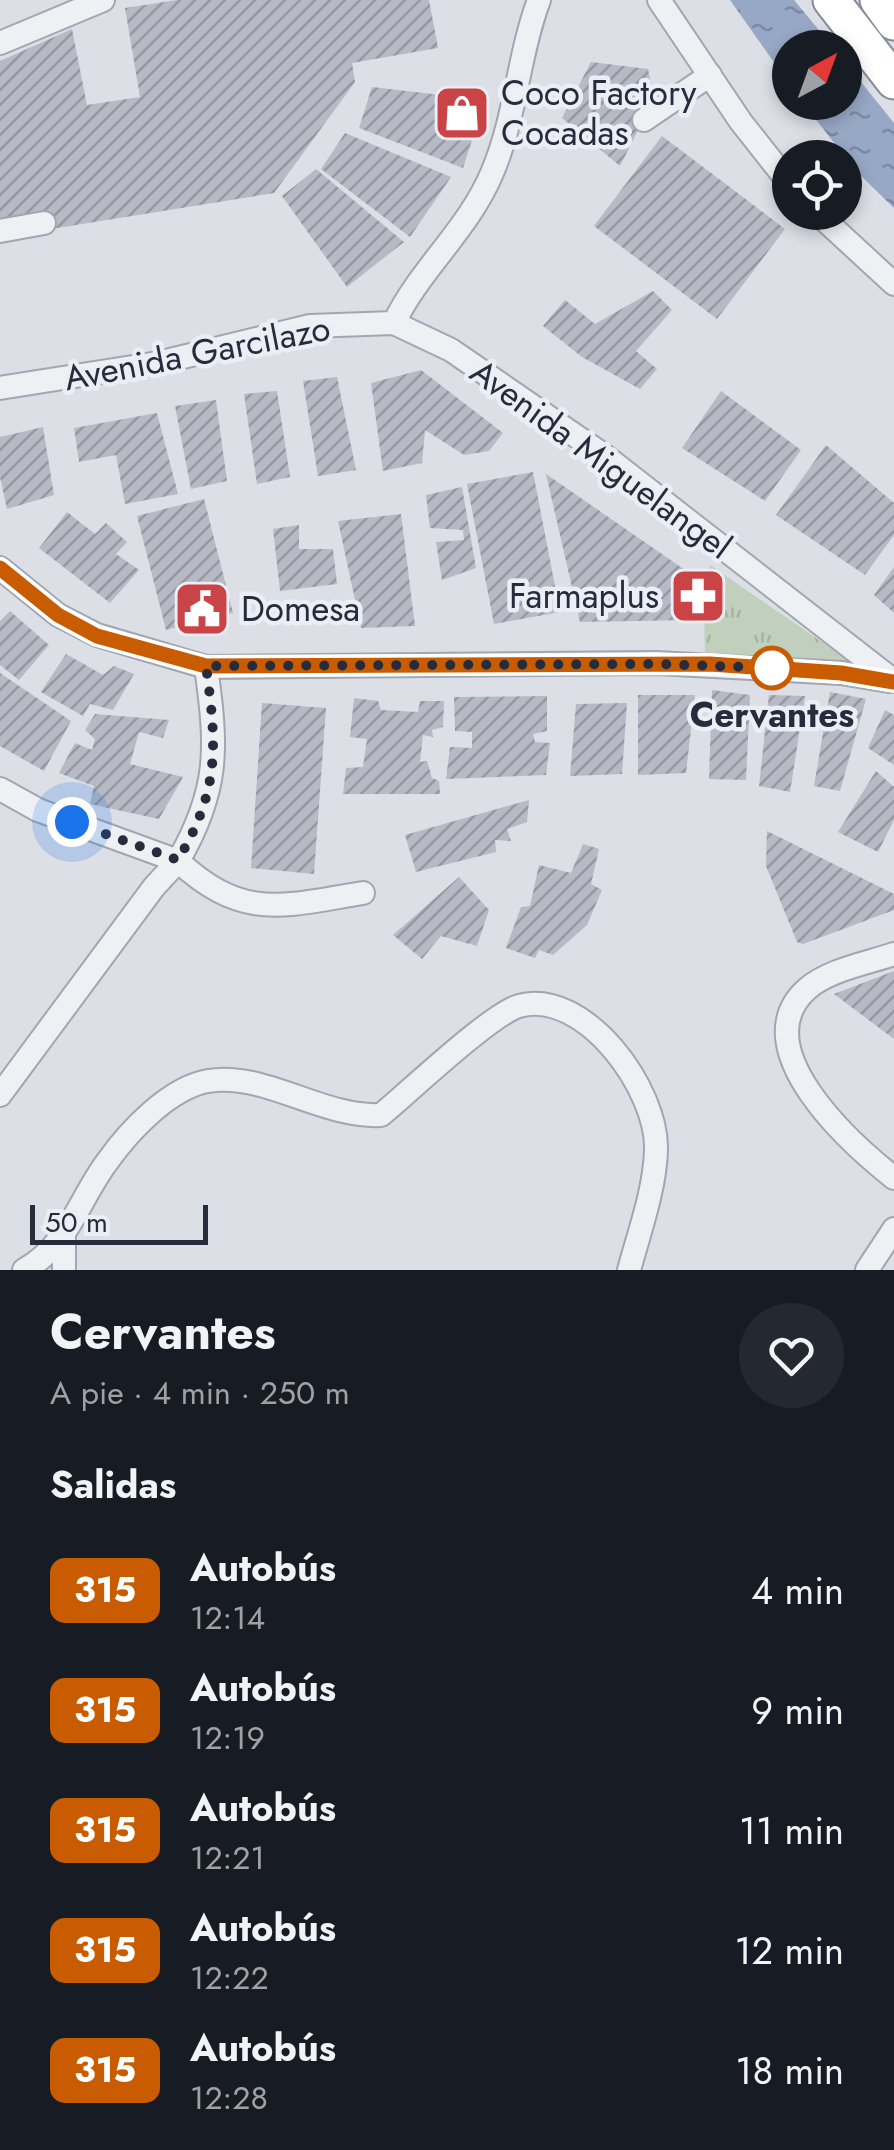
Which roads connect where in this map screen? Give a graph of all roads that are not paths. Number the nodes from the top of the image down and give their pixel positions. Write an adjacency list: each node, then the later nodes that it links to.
1 (102, 0): 7 (street)
2 (539, 0): 16 (street)
3 (659, 0): 8 (street)
4 (830, 0): 9 (highway)
5 (878, 0): 6 (highway)
6 (894, 22)
7 (0, 43)
8 (710, 75): 10 (street); 11 (street)
9 (894, 82)
10 (644, 120)
11 (772, 159)
12 (44, 223): 14 (street)
13 (836, 230): 15 (street)
14 (0, 231)
15 (894, 284)
16 (394, 323): 17 (street, Avenida Garcilazo); 20 (street, Avenida Miguelangel)
17 (0, 388)
18 (0, 568): 19 (street)
19 (206, 666): 20 (street); 22 (street)
20 (894, 682)
21 (0, 788): 22 (street)
22 (178, 860): 23 (street); 25 (street)
23 (363, 893)
24 (894, 954): 26 (street)
25 (0, 1094)
26 (894, 1178)
27 (894, 1229): 32 (street)
28 (64, 1238): 29 (street); 30 (street); 31 (street)
29 (24, 1270)
30 (64, 1270)
31 (629, 1270)
32 (867, 1270)

